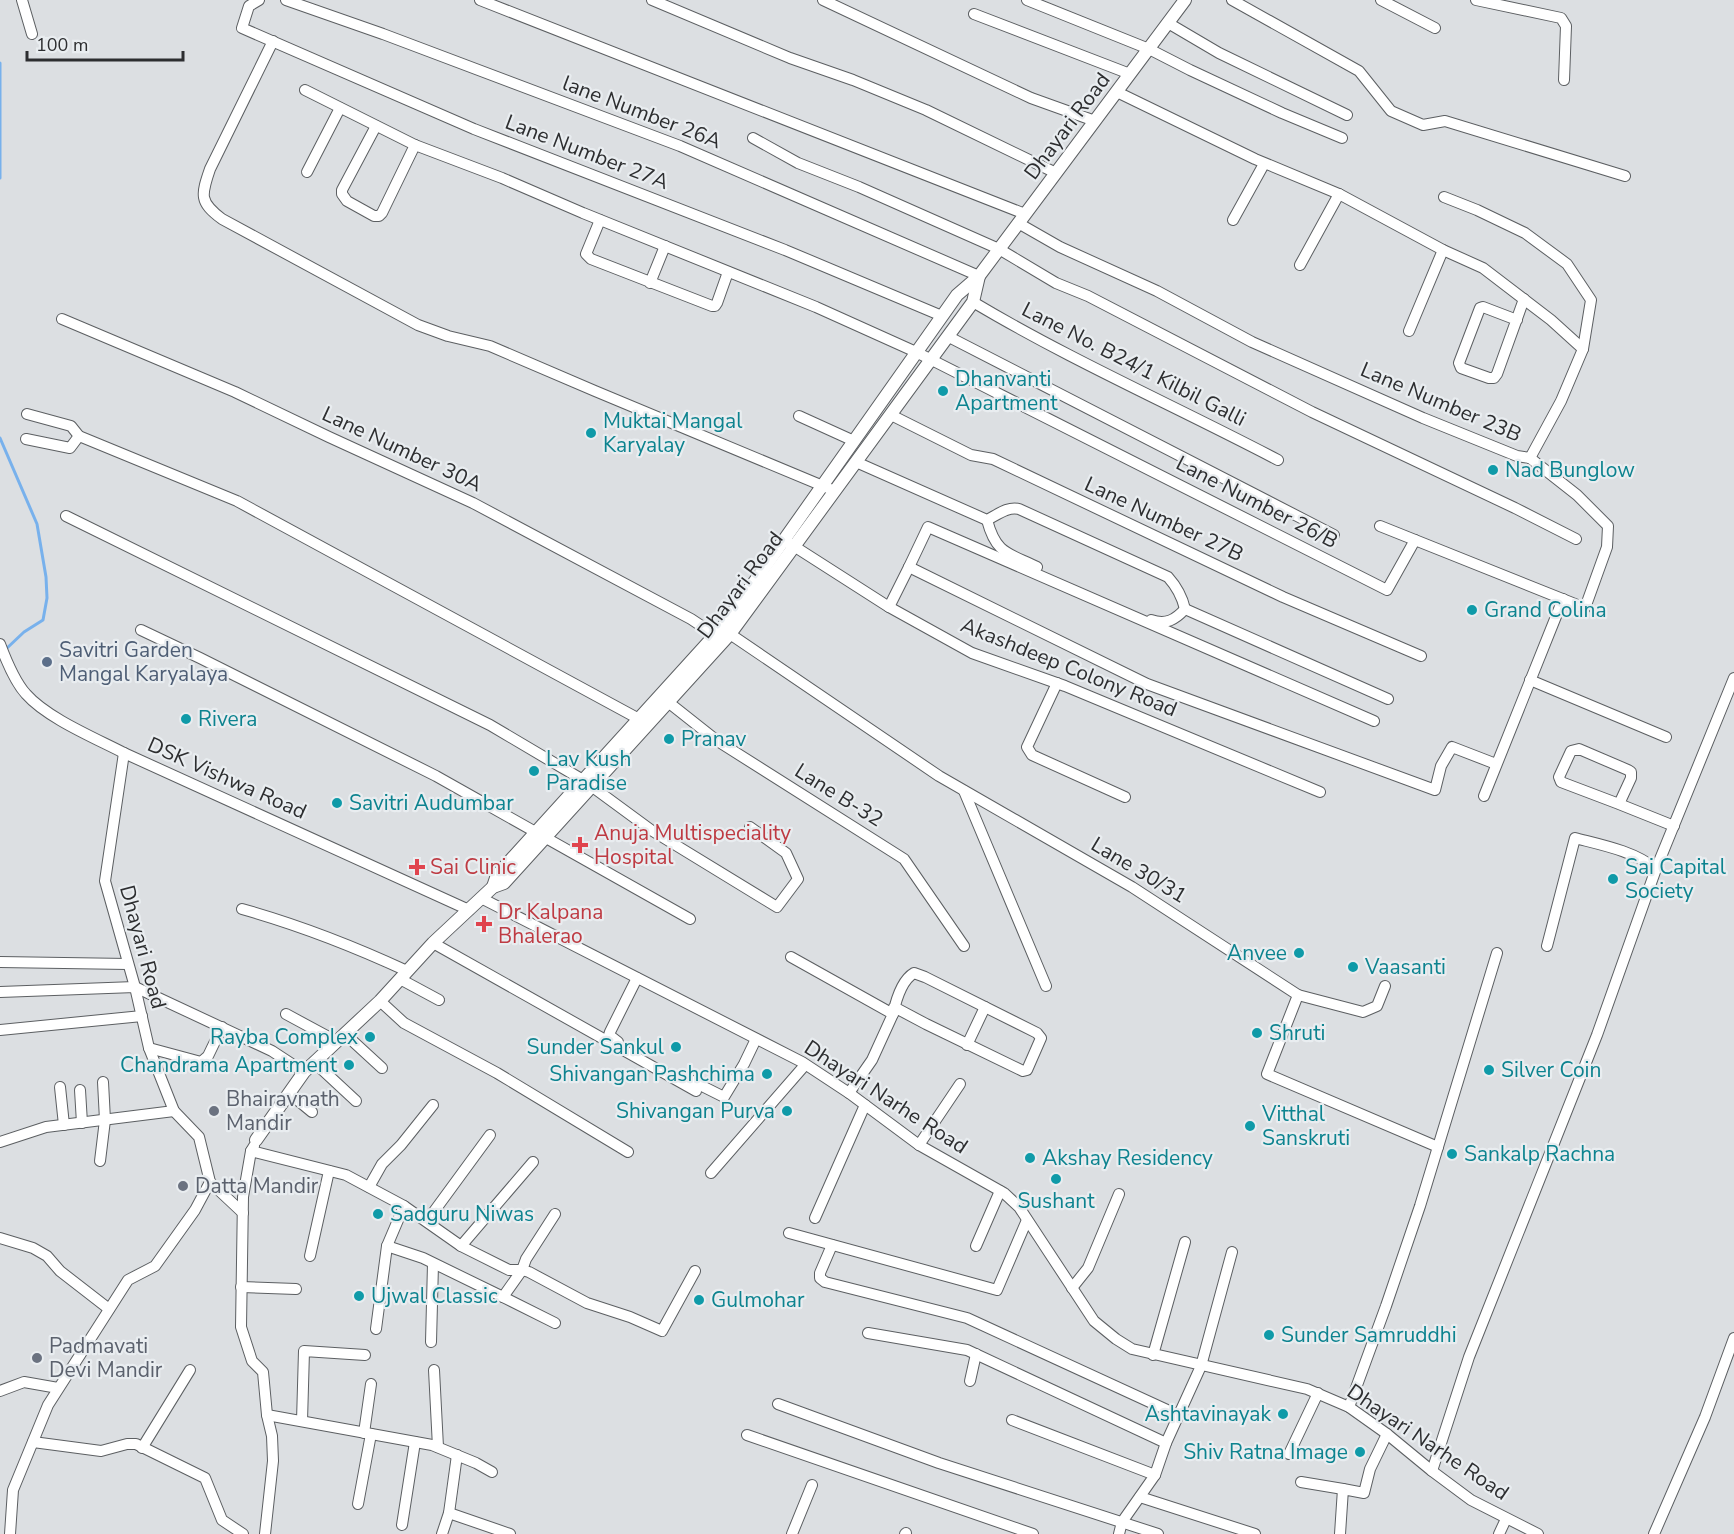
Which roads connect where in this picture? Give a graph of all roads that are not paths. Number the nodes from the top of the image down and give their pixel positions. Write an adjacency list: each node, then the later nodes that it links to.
1 (22, 0): 15 (street)
2 (260, 0): 16 (street, Lane Number 27A)
3 (286, 0): 43 (street, lane Number 26A)
4 (480, 0): 35 (street, Lane Number 23B)
5 (652, 0): 31 (street)
6 (824, 0): 24 (street)
7 (1027, 0): 17 (street)
8 (1185, 0): 13 (main road, Dhayari Road)
9 (1232, 0): 32 (street)
10 (1381, 0): 14 (street)
11 (1476, 0): 19 (street)
12 (974, 14): 18 (street)
13 (1168, 23): 17 (main road, Dhayari Road); 23 (street)
14 (1435, 28)
15 (32, 33)
16 (273, 41): 47 (street, Lane Number 27A); 64 (street)
17 (1149, 49): 18 (main road, Dhayari Road); 27 (street)
18 (1130, 74): 21 (main road, Dhayari Road)
19 (1564, 80)
20 (305, 90): 22 (street, Lane Number 26/B)
21 (1117, 92): 24 (main road, Dhayari Road); 29 (street)
22 (340, 108): 25 (street, Lane Number 26/B); 30 (street)
23 (1347, 114)
24 (1095, 121): 31 (main road, Dhayari Road)
25 (376, 126): 28 (street, Lane Number 26/B); 28 (street)
26 (753, 138): 39 (street)
27 (1342, 138)
28 (415, 145): 36 (street, Lane Number 26/B)
29 (1264, 164): 33 (street); 37 (street)
30 (307, 172)
31 (1056, 173): 35 (main road, Dhayari Road)
32 (1625, 176)
33 (1340, 195): 40 (street); 41 (street)
34 (1444, 197): 52 (street, Lane Number 23B)
35 (1022, 219): 39 (main road, Dhayari Road); 61 (street, Lane Number 23B)
36 (600, 220): 38 (street, Lane Number 26/B); 44 (street)
37 (1233, 220)
38 (665, 246): 42 (street, Lane Number 26/B); 44 (street)
39 (999, 249): 43 (main road, Dhayari Road); 70 (street)
40 (1443, 250): 45 (street); 50 (street)
41 (1300, 265)
42 (728, 272): 44 (street); 53 (street, Lane Number 26/B)
43 (979, 276): 46 (main road, Dhayari Road); 47 (main road, Dhayari Road)
44 (650, 283)
45 (1524, 299): 49 (street); 52 (street)
46 (973, 302): 51 (main road, Dhayari Road); 62 (street, Lane No. B24/1 Kilbil Galli)
47 (942, 316): 53 (main road, Dhayari Road)
48 (62, 320): 79 (street, Lane Number 30A)
49 (1517, 320): 49 (street)
50 (1409, 331)
51 (949, 337): 54 (main road, Dhayari Road); 69 (street)
52 (1583, 349): 61 (street, Lane Number 23B)
53 (916, 352): 54 (street, Lane Number 26/B); 60 (main road, Dhayari Road)
54 (931, 360): 56 (main road, Dhayari Road); 71 (street, Lane Number 26/B)
55 (27, 414): 58 (street)
56 (891, 415): 63 (main road, Dhayari Road); 81 (street, Lane Number 27B)
57 (799, 416): 60 (street)
58 (80, 436): 59 (street); 87 (street)
59 (26, 439)
60 (854, 441): 64 (main road, Dhayari Road)
61 (1530, 458): 74 (street)
62 (1278, 460)
63 (856, 462): 65 (main road, Dhayari Road); 67 (street)
64 (823, 485): 65 (street); 72 (main road, Dhayari Road)
65 (835, 491): 72 (main road, Dhayari Road)
66 (66, 516): 92 (street)
67 (987, 520): 76 (street); 76 (street)
68 (1380, 526): 71 (street)
69 (1334, 535)
70 (1576, 539)
71 (1414, 540): 74 (street)
72 (789, 543): 75 (street, Akashdeep Colony Road); 78 (main road, Dhayari Road); 79 (main road, Dhayari Road)
73 (909, 567): 75 (street); 88 (street); 91 (street)
74 (1563, 598): 83 (street)
75 (890, 607): 84 (street, Akashdeep Colony Road)
76 (1185, 609): 85 (street)
77 (141, 630): 100 (street)
78 (730, 634): 86 (main road, Dhayari Road); 93 (street, Lane 30/31)
79 (716, 635): 87 (main road, Dhayari Road)
80 (0, 645): 90 (street, DSK Vishwa Road)
81 (1421, 656)
82 (1734, 678): 98 (street)
83 (1530, 680): 89 (street); 91 (street)
84 (1057, 683): 94 (street, Akashdeep Colony Road); 96 (street)
85 (1388, 699)
86 (668, 702): 92 (main road, Dhayari Road); 107 (street, Lane B-32)
87 (639, 718): 92 (main road, Dhayari Road)
88 (1374, 721)
89 (1666, 737)
90 (124, 753): 104 (street, DSK Vishwa Road); 112 (street, Dhayari Road)
91 (1496, 764): 95 (street)
92 (587, 783): 99 (street); 100 (main road, Dhayari Road)
93 (963, 790): 115 (street); 119 (street, Lane 30/31)
94 (1320, 792)
95 (1484, 796)
96 (1125, 797)
97 (1619, 804): 97 (street); 98 (street)
98 (1674, 826): 101 (street)
99 (750, 827)
100 (540, 835): 102 (main road, Dhayari Road); 105 (street)
101 (1656, 869): 108 (street); 220 (street)
102 (481, 898): 104 (main road, Dhayari Road); 114 (street, Dhayari Narhe Road)
103 (242, 909): 113 (street)
104 (469, 910): 106 (main road, Dhayari Road)
105 (690, 919)
106 (433, 943): 113 (main road, Dhayari Road); 140 (street)
107 (964, 946)
108 (1547, 946)
109 (1497, 953): 155 (street)
110 (791, 957): 123 (street)
111 (0, 962): 112 (street)
112 (128, 964): 117 (street, Dhayari Road)
113 (404, 975): 120 (street); 121 (main road, Dhayari Road)
114 (637, 978): 129 (street, Dhayari Narhe Road); 129 (street)
115 (1046, 986)
116 (1384, 986): 119 (street, Lane 30/31)
117 (135, 987): 118 (street); 125 (street, Dhayari Road); 126 (street)
118 (0, 992)
119 (1298, 994): 155 (street)
120 (439, 1000)
121 (380, 1001): 128 (main road, Dhayari Road); 156 (street)
122 (985, 1007): 123 (street); 130 (street); 130 (street)
123 (894, 1010): 130 (street); 142 (street)
124 (286, 1014): 128 (street)
125 (142, 1017): 127 (street); 131 (street, Dhayari Road)
126 (222, 1027): 131 (street); 135 (street)
127 (0, 1030)
128 (340, 1038): 132 (main road, Dhayari Road); 134 (street)
129 (756, 1039): 133 (street, Dhayari Narhe Road)
130 (967, 1044)
131 (149, 1048): 146 (street, Dhayari Road)
132 (314, 1062): 135 (main road, Dhayari Road); 143 (street)
133 (805, 1065): 142 (street, Dhayari Narhe Road); 160 (street)
134 (382, 1068)
135 (304, 1072): 141 (main road, Dhayari Road)
136 (103, 1082): 148 (street)
137 (960, 1084): 153 (street)
138 (60, 1087): 150 (street)
139 (80, 1090): 149 (street)
140 (696, 1091)
141 (289, 1093): 147 (street); 154 (main road, Dhayari Road)
142 (849, 1094): 145 (street, Dhayari Narhe Road)
143 (356, 1101)
144 (433, 1105): 162 (street)
145 (865, 1105): 153 (street, Dhayari Narhe Road); 168 (street)
146 (174, 1111): 148 (street); 161 (street, Dhayari Road)
147 (312, 1112)
148 (105, 1120): 149 (street); 157 (street)
149 (82, 1123): 150 (street)
150 (64, 1125): 152 (street)
151 (490, 1135): 170 (street)
152 (0, 1142)
153 (919, 1145): 163 (street, Dhayari Narhe Road)
154 (254, 1146): 159 (street); 166 (street)
155 (1438, 1147): 205 (street)
156 (628, 1152)
157 (100, 1161)
158 (533, 1161): 176 (street)
159 (329, 1171): 162 (street); 179 (street)
160 (711, 1173)
161 (210, 1182): 166 (street); 187 (street)
162 (369, 1187): 165 (street)
163 (1000, 1191): 169 (street, Dhayari Narhe Road); 177 (street)
164 (1119, 1194): 184 (street)
165 (404, 1206): 170 (street); 175 (street)
166 (243, 1213): 183 (street)
167 (555, 1215): 181 (street)
168 (815, 1218)
169 (1027, 1220): 174 (street); 184 (street, Dhayari Narhe Road)
170 (427, 1221): 176 (street)
171 (789, 1233): 174 (street)
172 (0, 1238): 187 (street)
173 (1185, 1242): 195 (street)
174 (832, 1245): 207 (street)
175 (387, 1246): 180 (street); 189 (street)
176 (461, 1246): 181 (street)
177 (976, 1246)
178 (1232, 1252): 196 (street)
179 (310, 1256)
180 (433, 1264): 186 (street); 192 (street)
181 (522, 1270): 182 (street); 186 (street)
182 (695, 1271)
183 (241, 1287): 185 (street); 206 (street)
184 (1072, 1287): 195 (street, Dhayari Narhe Road)
185 (296, 1289)
186 (503, 1297): 188 (street)
187 (109, 1309): 201 (street)
188 (555, 1323)
189 (376, 1329)
190 (868, 1333): 194 (street)
191 (1734, 1338): 245 (street)
192 (431, 1342)
193 (365, 1354): 209 (street)
194 (976, 1354): 199 (street); 215 (street)
195 (1153, 1355): 196 (street, Dhayari Narhe Road)
196 (1201, 1366): 203 (street, Dhayari Narhe Road); 207 (street)
197 (190, 1370): 216 (street)
198 (434, 1370): 217 (street)
199 (970, 1381)
200 (371, 1384): 210 (street)
201 (58, 1389): 202 (street); 213 (street)
202 (0, 1391)
203 (1318, 1394): 205 (street, Dhayari Narhe Road); 218 (street)
204 (778, 1404): 230 (street)
205 (1349, 1407): 211 (street, Dhayari Narhe Road)
206 (267, 1415): 209 (street); 235 (street)
207 (1179, 1415): 215 (street)
208 (1012, 1420): 222 (street)
209 (302, 1421): 210 (street)
210 (368, 1434): 214 (street); 227 (street)
211 (1387, 1434): 220 (street, Dhayari Narhe Road); 225 (street)
212 (747, 1435): 239 (street)
213 (33, 1442): 216 (street); 233 (street)
214 (415, 1442): 217 (street); 231 (street)
215 (1166, 1443): 222 (street)
216 (142, 1448): 234 (street)
217 (438, 1448): 219 (street)
218 (1289, 1454)
219 (457, 1455): 221 (street); 228 (street)
220 (1432, 1471): 229 (street, Dhayari Narhe Road)
221 (492, 1472)
222 (1155, 1475): 226 (street)
223 (1301, 1482): 225 (street)
224 (812, 1485): 238 (street)
225 (1343, 1489): 243 (street)
226 (1140, 1497): 230 (street); 242 (street)
227 (358, 1504)
228 (449, 1513): 236 (street); 237 (street)
229 (1506, 1519): 232 (street, Dhayari Narhe Road); 244 (street)
230 (1122, 1522): 240 (street); 241 (street)
231 (402, 1525)
232 (1533, 1533)
233 (10, 1534)
234 (243, 1534)
235 (265, 1534)
236 (442, 1534)
237 (510, 1534)
238 (792, 1534)
239 (1033, 1534)
240 (1119, 1534)
241 (1158, 1534)
242 (1255, 1534)
243 (1340, 1534)
244 (1499, 1534)
245 (1654, 1534)

